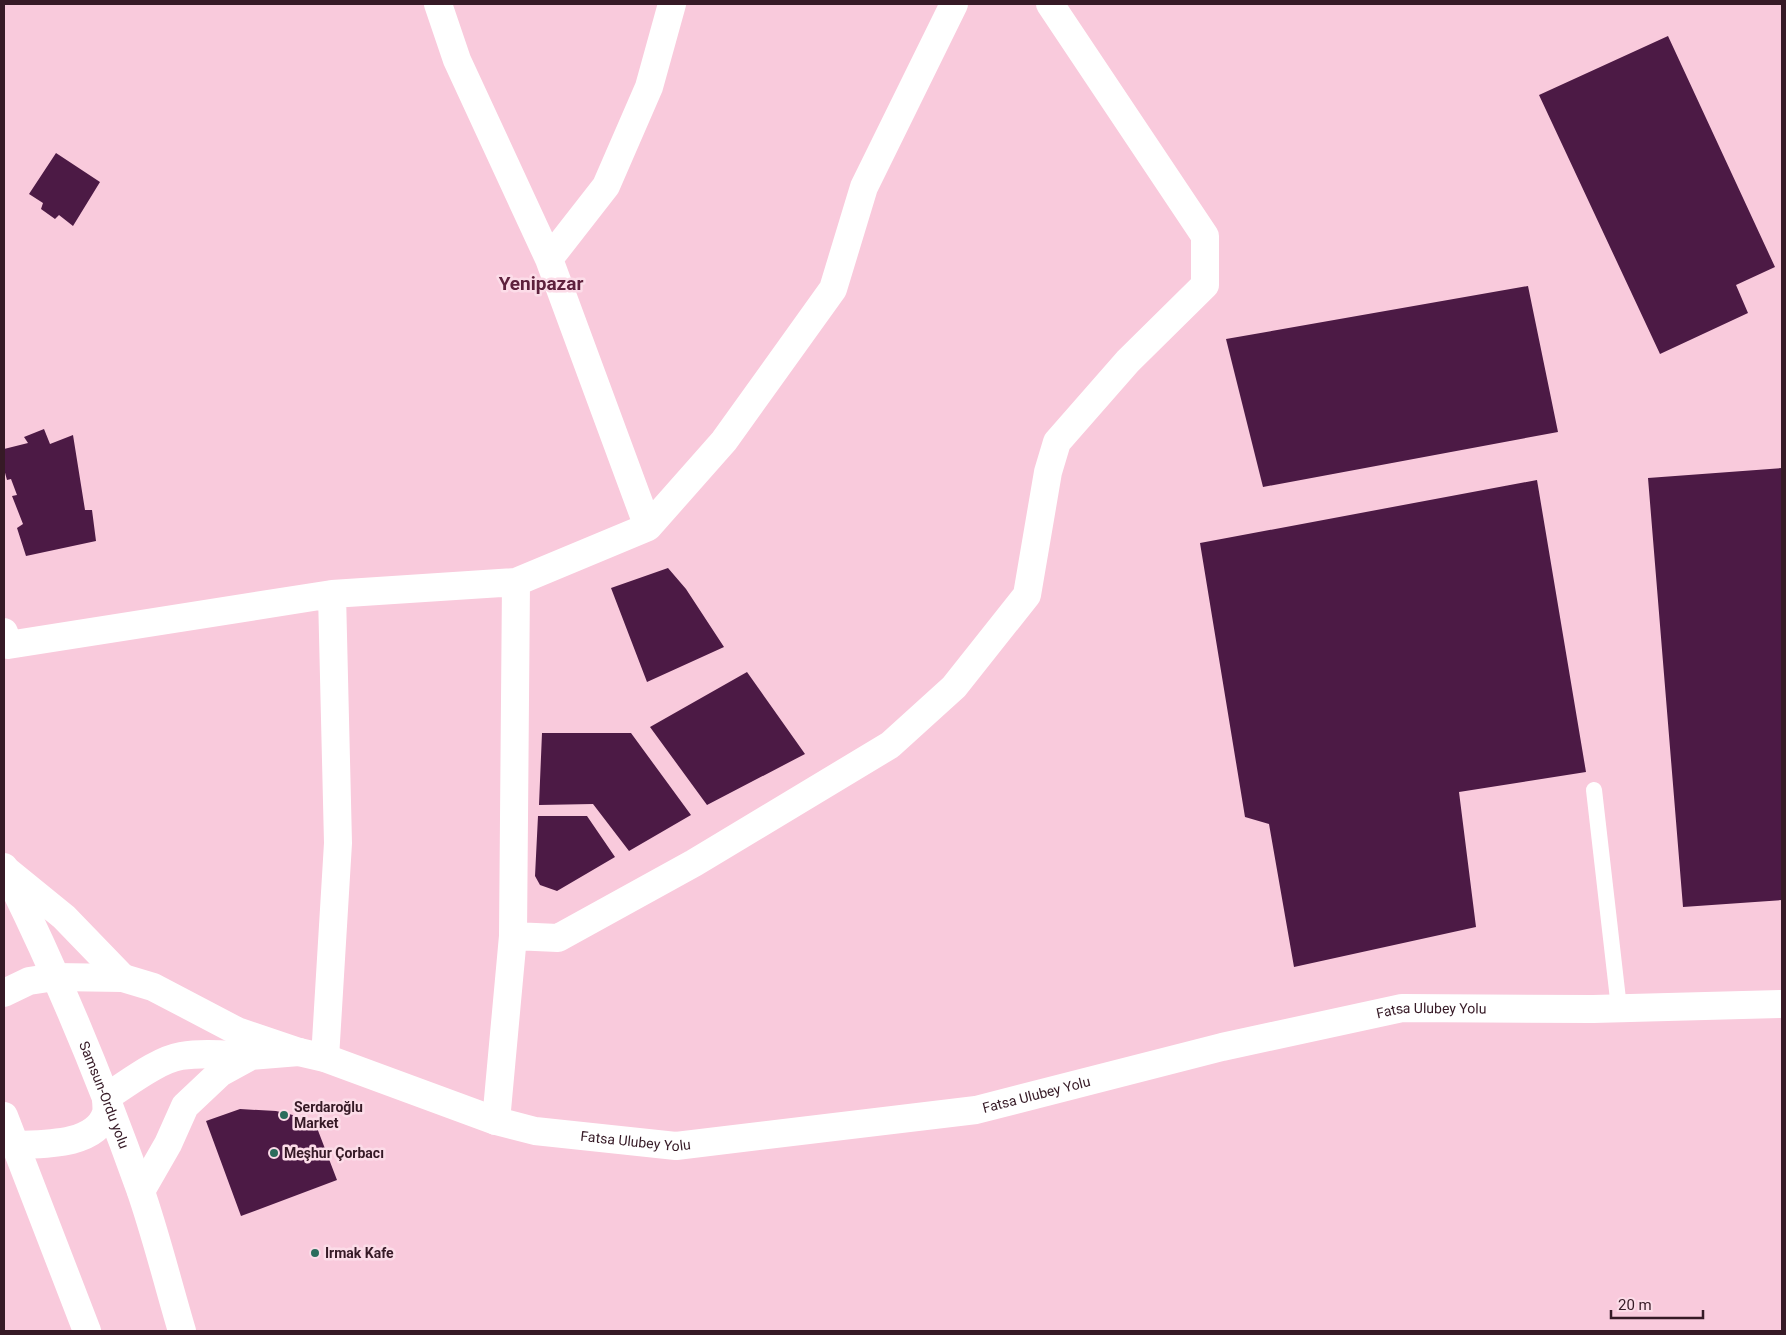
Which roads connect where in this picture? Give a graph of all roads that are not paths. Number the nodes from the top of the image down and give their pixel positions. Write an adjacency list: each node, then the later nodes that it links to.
1 (438, 4): 5 (main road)
2 (672, 4): 5 (main road)
3 (954, 4): 6 (main road)
4 (1050, 4): 12 (main road)
5 (549, 259): 6 (main road)
6 (648, 526): 7 (main road)
7 (516, 582): 8 (main road); 12 (main road)
8 (332, 594): 9 (main road); 20 (main road)
9 (4, 632)
10 (1594, 790): 17 (lane)
11 (4, 868): 13 (main road, Samsun-Ordu yolu); 14 (main road)
12 (513, 936): 23 (main road)
13 (55, 977): 14 (main road); 15 (main road); 21 (main road, Samsun-Ordu yolu)
14 (123, 978): 18 (main road)
15 (4, 993)
16 (1782, 1004): 17 (main road, Fatsa Ulubey Yolu)
17 (1619, 1008): 23 (main road, Fatsa Ulubey Yolu)
18 (299, 1052): 19 (main road); 20 (main road, Fatsa Ulubey Yolu)
19 (251, 1056): 21 (main road); 25 (main road)
20 (325, 1058): 23 (main road, Fatsa Ulubey Yolu)
21 (106, 1097): 24 (main road); 25 (main road, Samsun-Ordu yolu)
22 (4, 1116): 24 (main road)
23 (496, 1121)
24 (16, 1145): 26 (main road)
25 (140, 1191): 27 (main road, Samsun-Ordu yolu)
26 (87, 1331)
27 (182, 1331)

